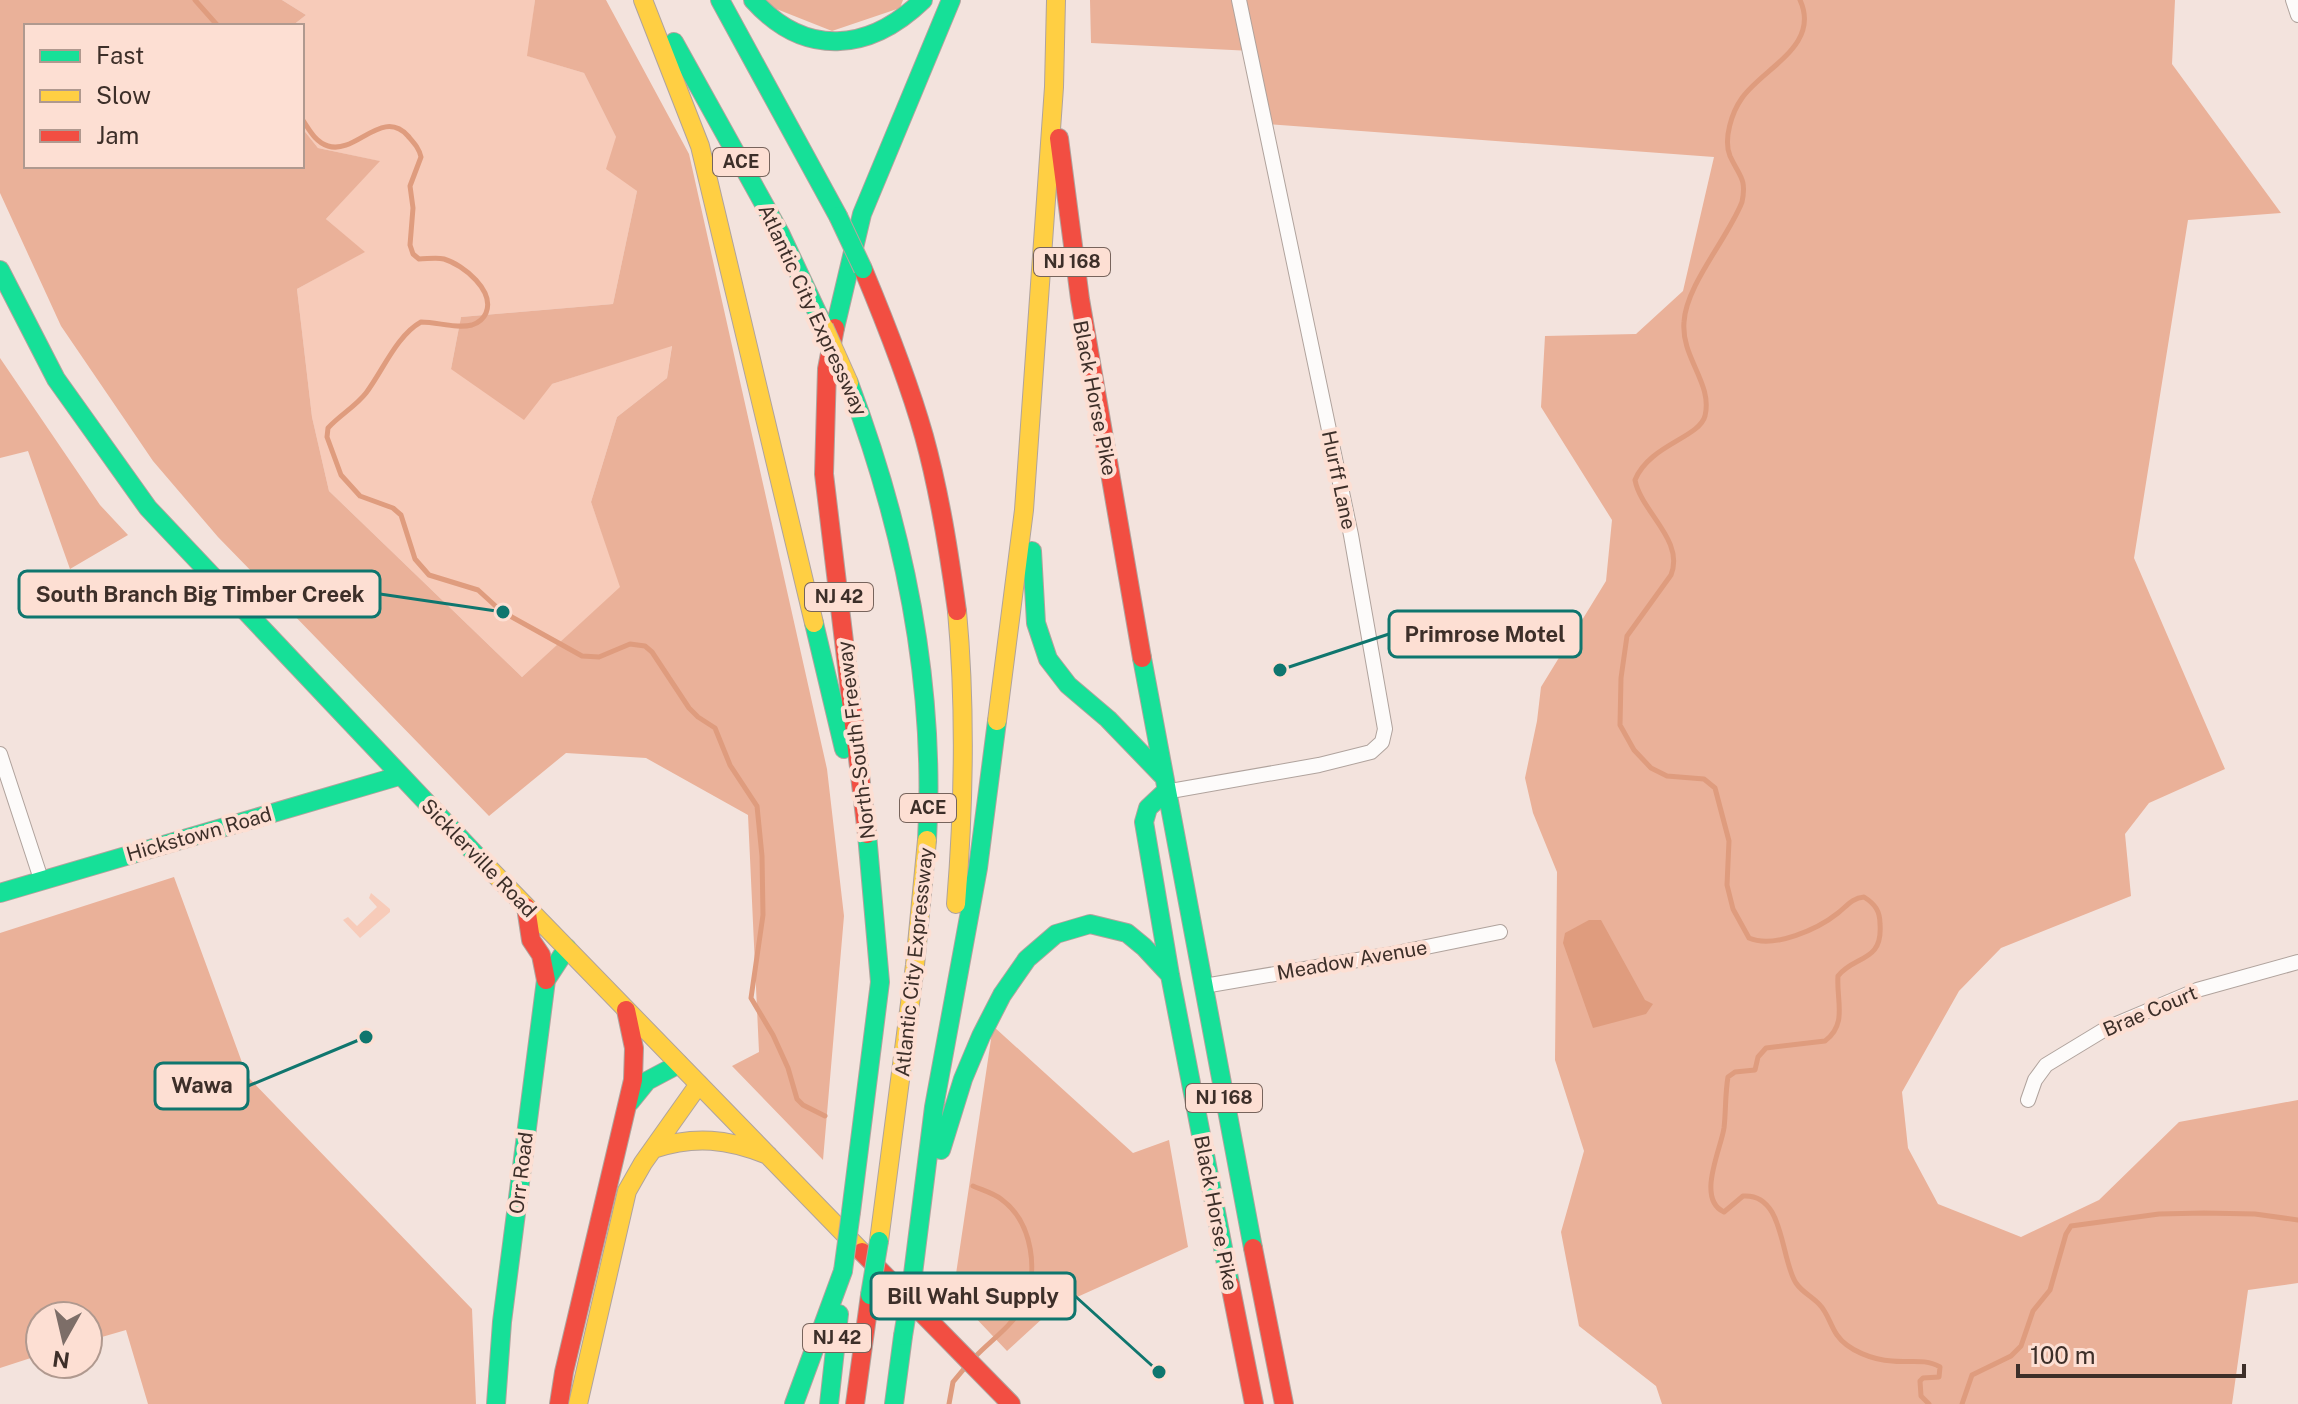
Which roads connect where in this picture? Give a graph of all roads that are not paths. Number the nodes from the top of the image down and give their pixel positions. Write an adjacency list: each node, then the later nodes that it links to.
1 (643, 0): 17 (main road)
2 (651, 0): 46 (main road, Atlantic City Expressway / ACE, bridge)
3 (720, 0): 34 (main road, Atlantic City Expressway / ACE, bridge)
4 (753, 0): 5 (main road)
5 (923, 0)
6 (951, 0): 17 (main road, North-South Freeway / NJ 42)
7 (1056, 0): 11 (main road, Black Horse Pike / NJ 42)
8 (1239, 0): 16 (street, Hurff Lane)
9 (2293, 0): 10 (street)
10 (2298, 15)
11 (1054, 87): 13 (main road, NJ 42); 16 (main road, Black Horse Pike / NJ 168)
12 (0, 270): 15 (main road, Sicklerville Road)
13 (1032, 414): 16 (main road); 34 (main road, NJ 42)
14 (0, 754): 18 (street)
15 (399, 776): 18 (main road, Hickstown Road); 20 (main road, Sicklerville Road)
16 (1163, 784): 24 (main road, Black Horse Pike / NJ 168); 26 (main road, Black Horse Pike / NJ 168)
17 (868, 842): 37 (main road, North-South Freeway / NJ 42, bridge)
18 (41, 879): 19 (main road, Hickstown Road)
19 (0, 893)
20 (526, 907): 22 (main road, Sicklerville Road); 25 (main road)
21 (1500, 932): 26 (street, Meadow Avenue)
22 (567, 948): 25 (main road, Orr Road); 27 (main road, Sicklerville Road)
23 (2298, 962): 32 (street, Brae Court)
24 (1170, 975): 29 (main road, Black Horse Pike / NJ 168); 40 (main road)
25 (546, 980): 41 (main road, Orr Road)
26 (1204, 986): 28 (main road, Black Horse Pike / NJ 168)
27 (626, 1010): 30 (main road, Sicklerville Road); 33 (main road)
28 (1215, 1052): 29 (main road); 38 (main road, Black Horse Pike / NJ 168)
29 (1187, 1056): 39 (main road, Black Horse Pike / NJ 168)
30 (679, 1064): 31 (main road, Sicklerville Road); 33 (main road)
31 (699, 1084): 35 (main road); 36 (main road, Sicklerville Road)
32 (2028, 1100)
33 (627, 1105): 42 (main road)
34 (934, 1107): 40 (main road, NJ 42)
35 (653, 1149): 36 (main road); 43 (main road)
36 (768, 1155): 48 (main road, Sicklerville Road)
37 (843, 1271): 44 (main road); 45 (main road, North-South Freeway / NJ 42)
38 (1256, 1275): 39 (main road); 50 (main road, Black Horse Pike / NJ 168)
39 (1229, 1280): 49 (main road, Black Horse Pike / NJ 168)
40 (912, 1282): 47 (main road, NJ 42, bridge)
41 (496, 1404)
42 (559, 1404)
43 (578, 1404)
44 (794, 1404)
45 (829, 1404)
46 (855, 1404)
47 (894, 1404)
48 (1011, 1404)
49 (1254, 1404)
50 (1284, 1404)

